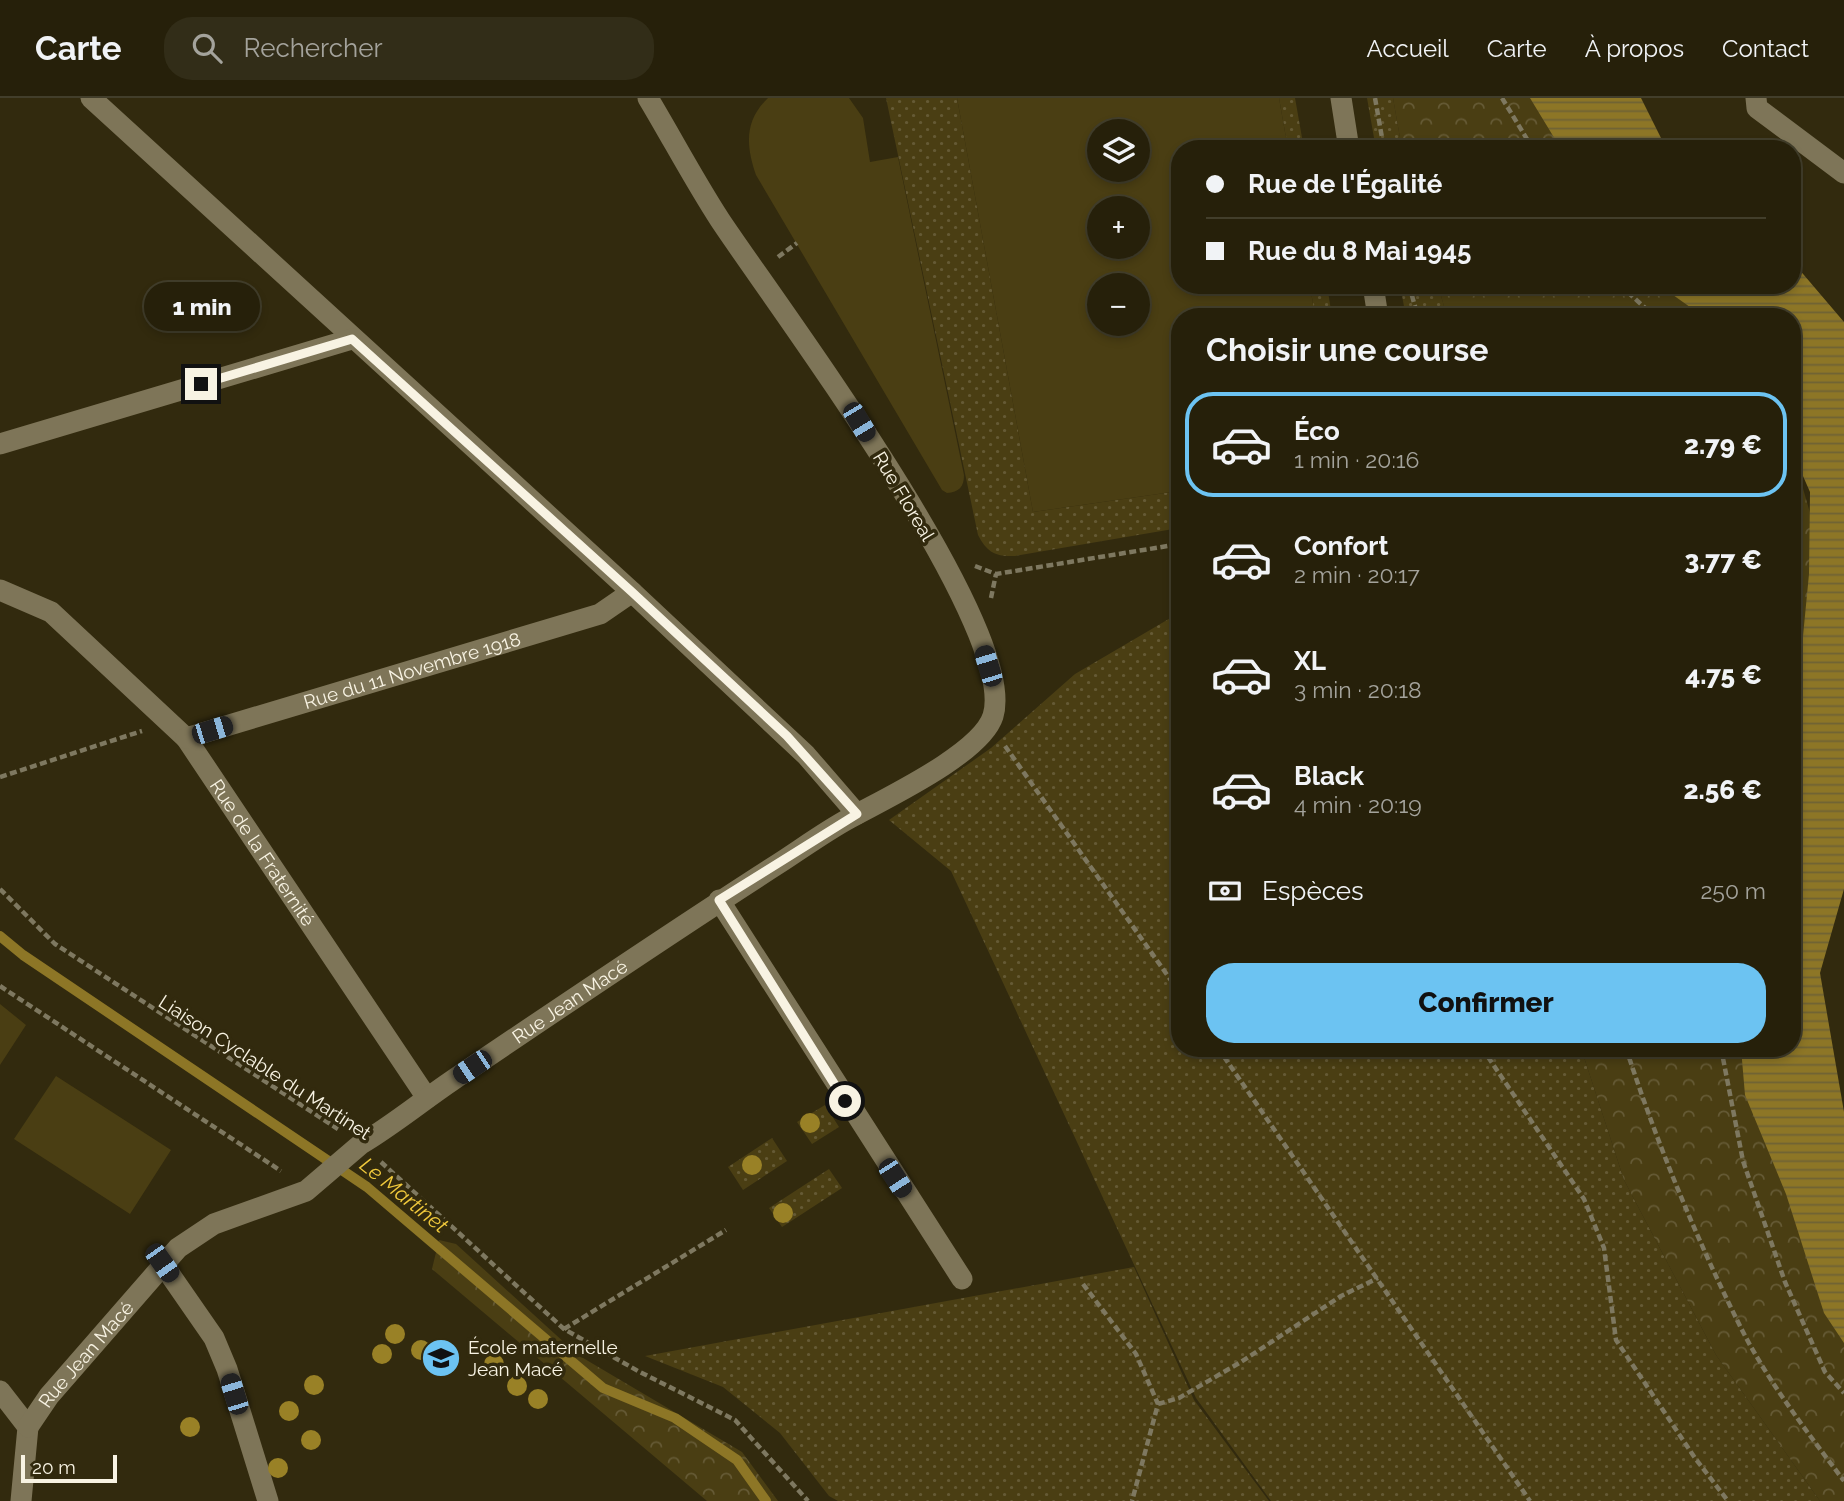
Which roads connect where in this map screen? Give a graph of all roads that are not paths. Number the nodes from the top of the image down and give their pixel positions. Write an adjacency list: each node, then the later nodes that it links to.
1 (91, 98): 9 (street)
2 (648, 98): 14 (street, Rue Floreal)
3 (1341, 98): 5 (street)
4 (1756, 98): 6 (street)
5 (1348, 140)
6 (1800, 140)
7 (1801, 141): 8 (street)
8 (1844, 173)
9 (352, 339): 10 (street); 12 (street)
10 (0, 444)
11 (0, 590): 13 (street, Rue de la Fraternité)
12 (632, 592): 13 (street, Rue du 11 Novembre 1918); 15 (street)
13 (186, 738): 17 (street, Rue de la Fraternité)
14 (878, 805): 15 (street, Rue Jean Macé)
15 (857, 814): 16 (street, Rue Jean Macé)
16 (719, 900): 17 (street, Rue Jean Macé); 19 (street)
17 (427, 1098): 18 (street, Rue Jean Macé)
18 (162, 1263): 21 (street, Rue Jean Macé); 23 (street)
19 (962, 1279)
20 (0, 1391): 21 (street)
21 (28, 1427): 22 (street)
22 (21, 1501)
23 (268, 1501)

